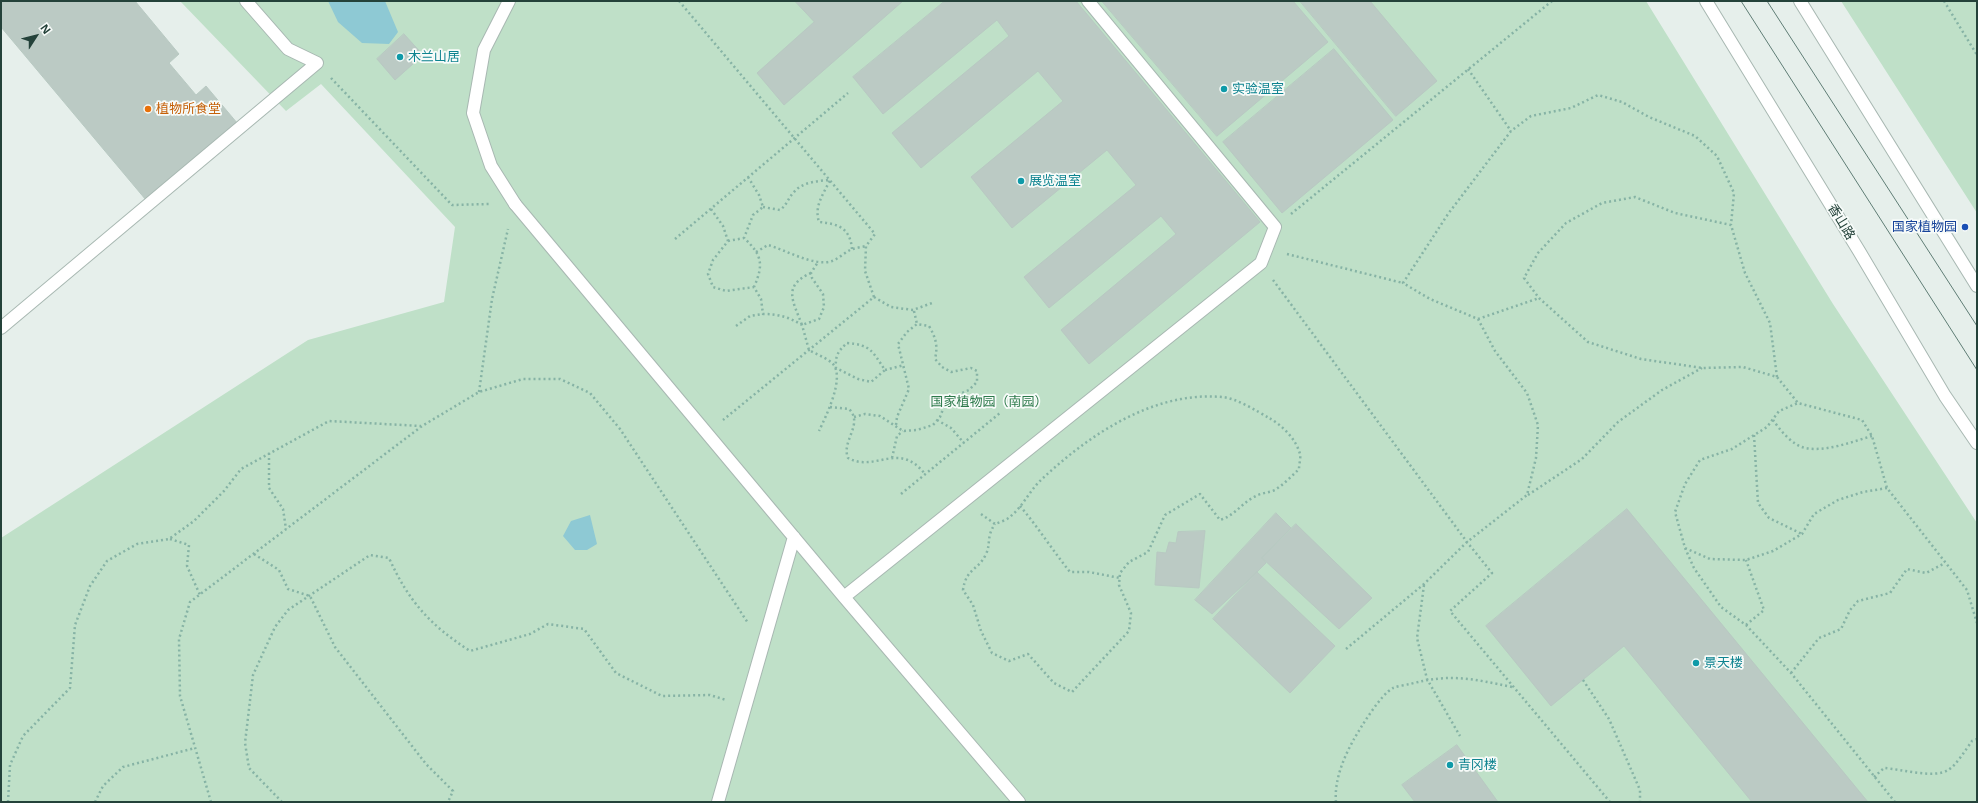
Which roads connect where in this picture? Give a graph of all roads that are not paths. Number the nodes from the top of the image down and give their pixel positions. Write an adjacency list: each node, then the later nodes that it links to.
1 (246, 1): 7 (street)
2 (509, 1): 9 (street)
3 (1088, 1): 10 (street)
4 (1706, 1): 8 (street, 香山路)
5 (1800, 1): 6 (street)
6 (1977, 286)
7 (1, 328)
8 (1977, 443)
9 (794, 537): 10 (street); 11 (street)
10 (844, 597): 12 (street)
11 (718, 802)
12 (1019, 802)

